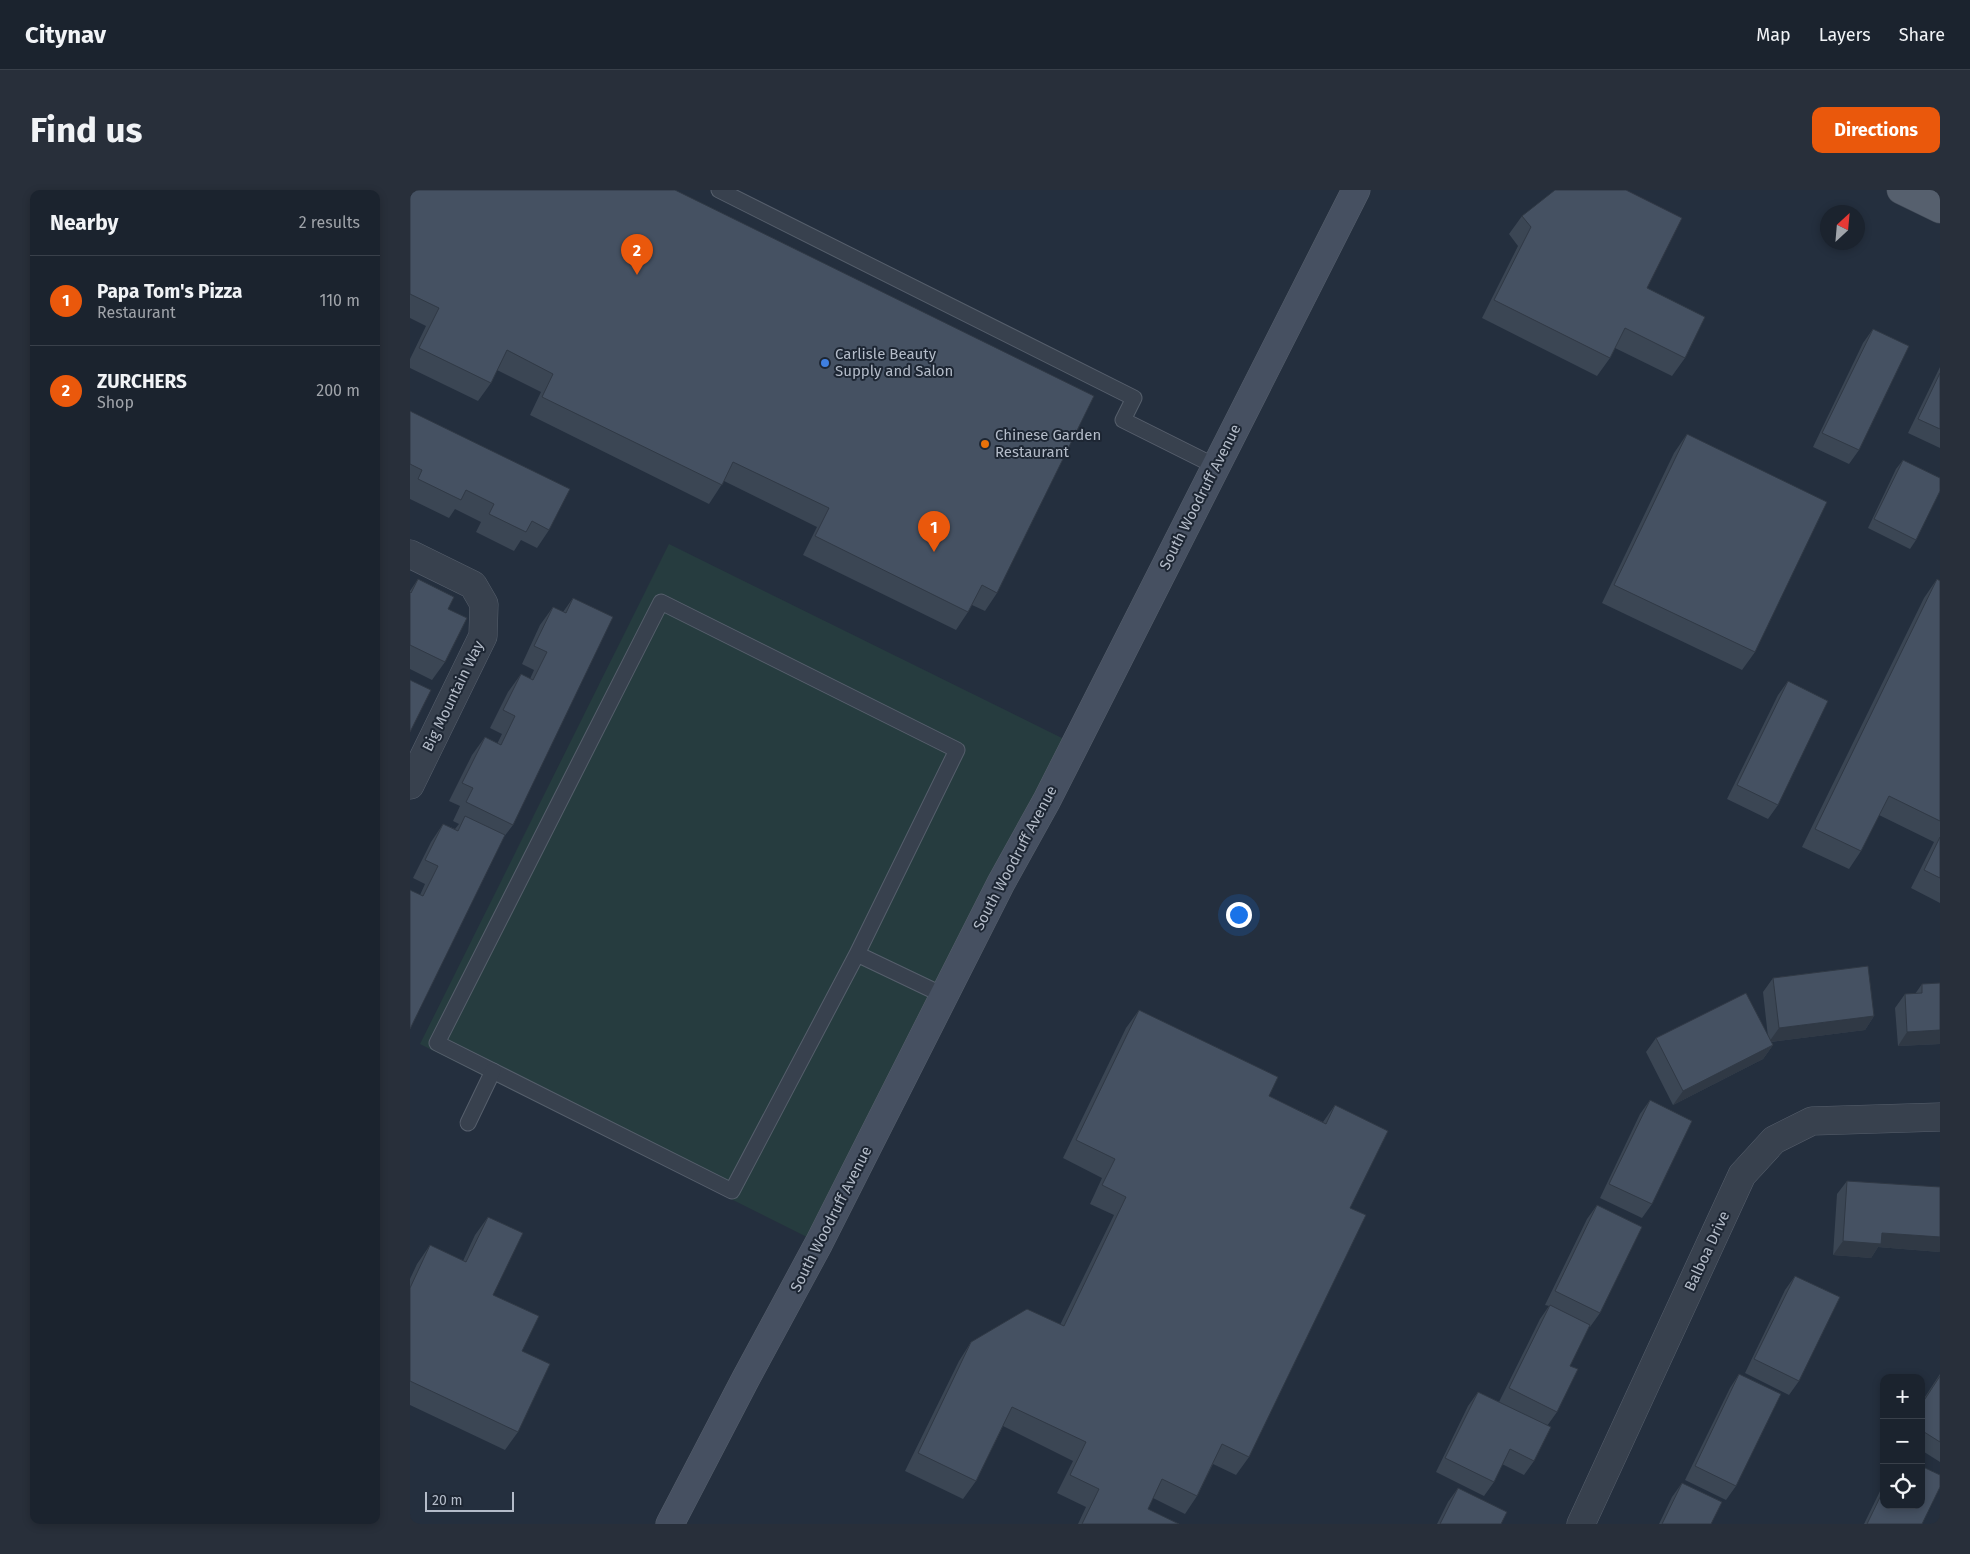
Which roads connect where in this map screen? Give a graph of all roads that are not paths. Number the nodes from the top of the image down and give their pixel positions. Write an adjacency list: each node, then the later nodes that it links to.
1 (719, 190): 5 (lane)
2 (1356, 190): 5 (main road, South Woodruff Avenue)
3 (1901, 190): 4 (main road)
4 (1940, 209)
5 (1215, 466): 9 (main road, South Woodruff Avenue)
6 (410, 554): 7 (street, Big Mountain Way)
7 (410, 785)
8 (857, 954): 9 (lane); 10 (lane); 10 (lane)
9 (944, 996): 13 (main road, South Woodruff Avenue)
10 (493, 1071): 12 (lane)
11 (1940, 1116): 14 (street, Balboa Drive)
12 (468, 1124)
13 (670, 1524)
14 (1581, 1524)

